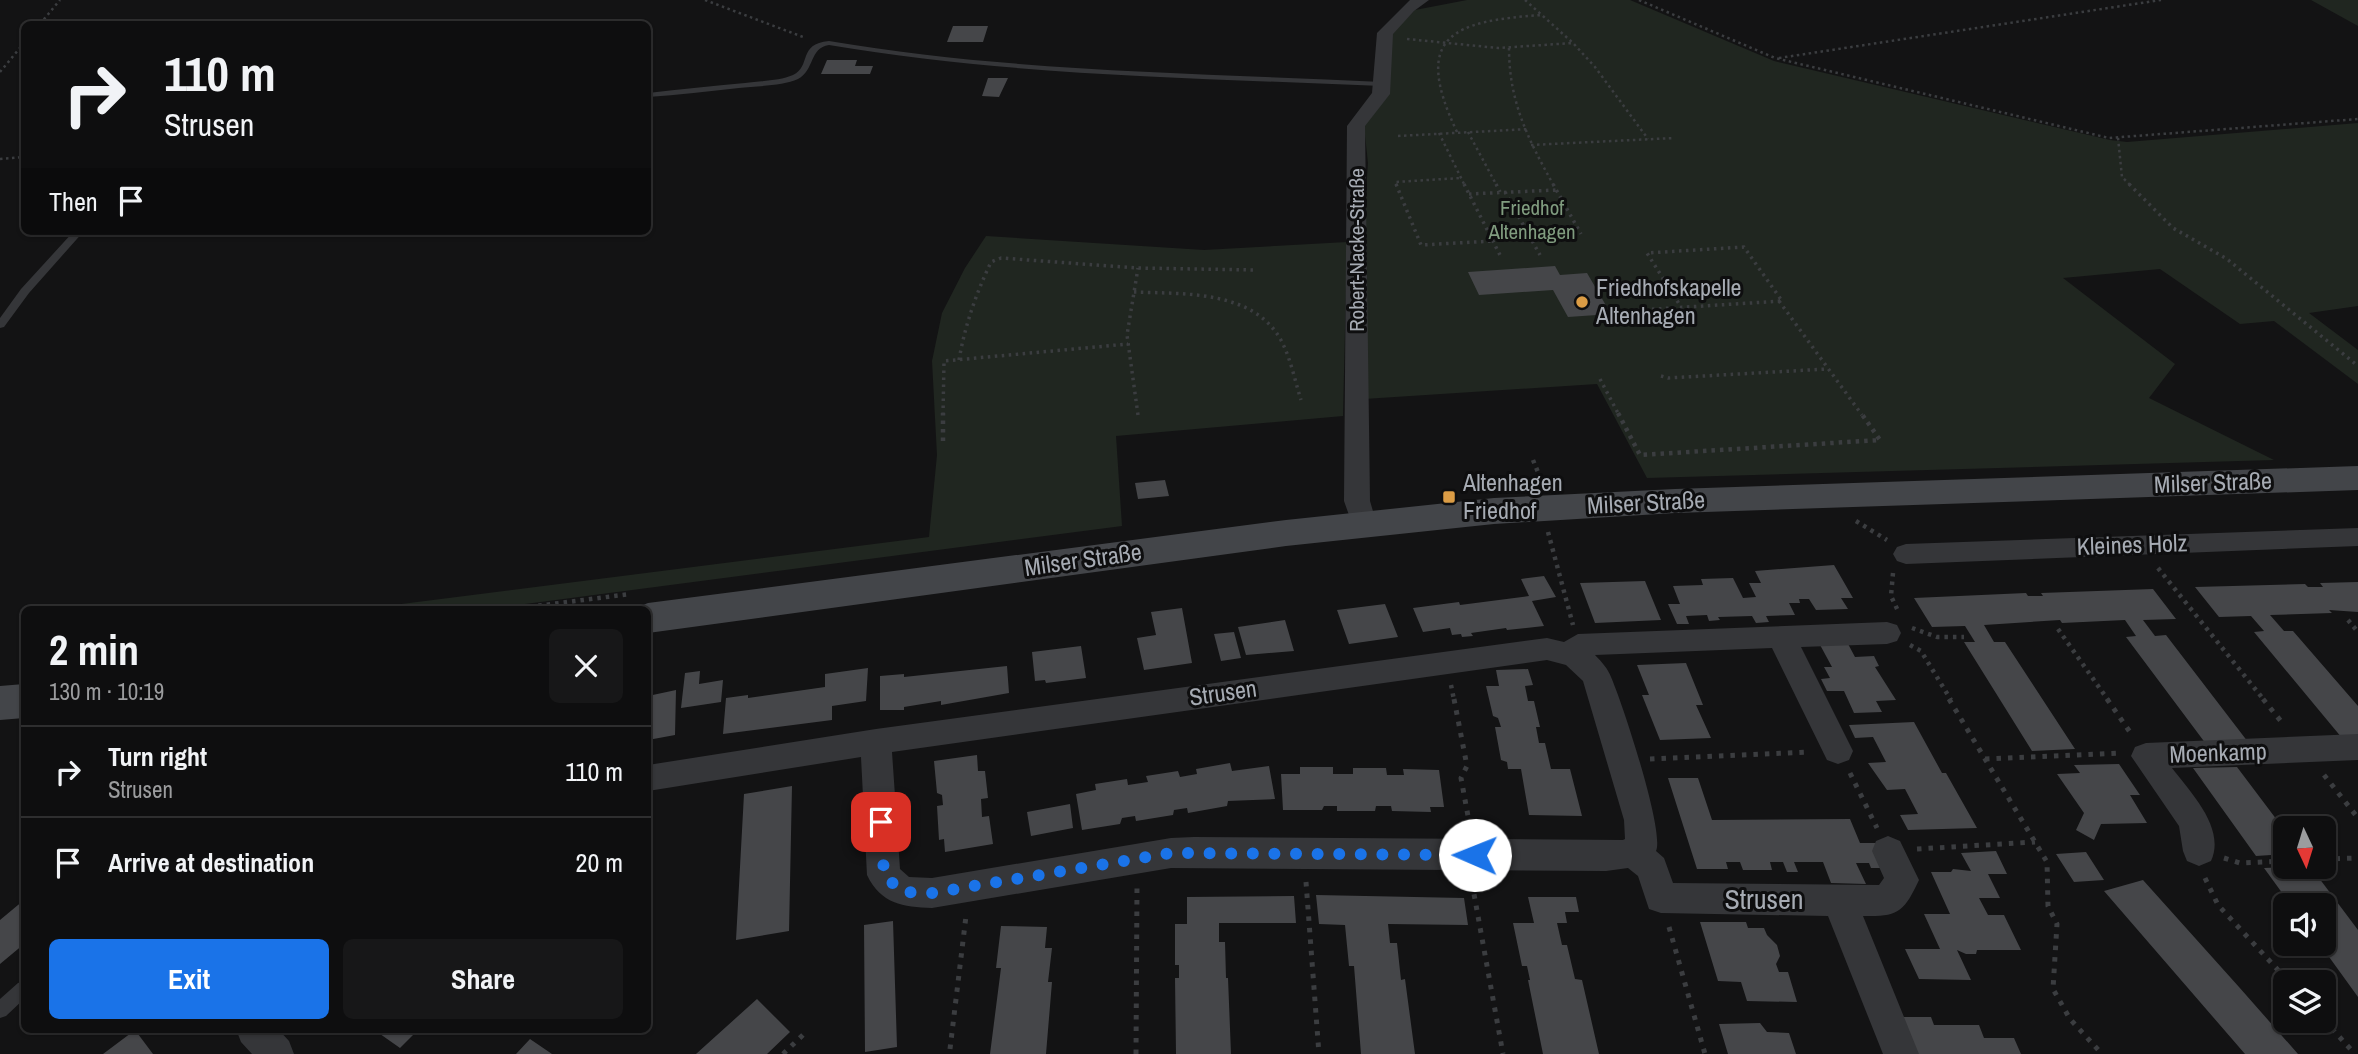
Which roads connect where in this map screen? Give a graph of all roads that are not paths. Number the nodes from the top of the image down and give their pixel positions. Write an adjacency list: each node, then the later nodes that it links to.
1 (1421, 0): 2 (street, Robert-Nacke-Straße)
2 (1382, 84): 3 (lane); 7 (street, Robert-Nacke-Straße)
3 (651, 95)
4 (75, 235): 5 (lane)
5 (0, 325)
6 (2358, 478): 7 (main road, Milser Straße)
7 (1364, 525): 10 (main road, Milser Straße)
8 (2358, 537): 9 (street, Kleines Holz)
9 (1906, 554)
10 (651, 618)
11 (1898, 624): 12 (street, Strusen)
12 (1781, 637): 13 (street, Strusen); 18 (street)
13 (1574, 649): 16 (street, Strusen); 22 (street)
14 (21, 701): 15 (main road)
15 (0, 704)
16 (876, 742): 19 (street, Strusen); 22 (street)
17 (2358, 747): 21 (street, Moenkamp)
18 (1838, 751)
19 (651, 778)
20 (1888, 850): 24 (street, Strusen)
21 (2199, 851)
22 (1633, 852): 23 (street)
23 (1661, 898): 24 (street, Strusen)
24 (1839, 900): 29 (street, Strusen)
25 (21, 992): 26 (lane)
26 (0, 1010)
27 (258, 1033): 28 (street)
28 (276, 1054)
29 (1901, 1054)

